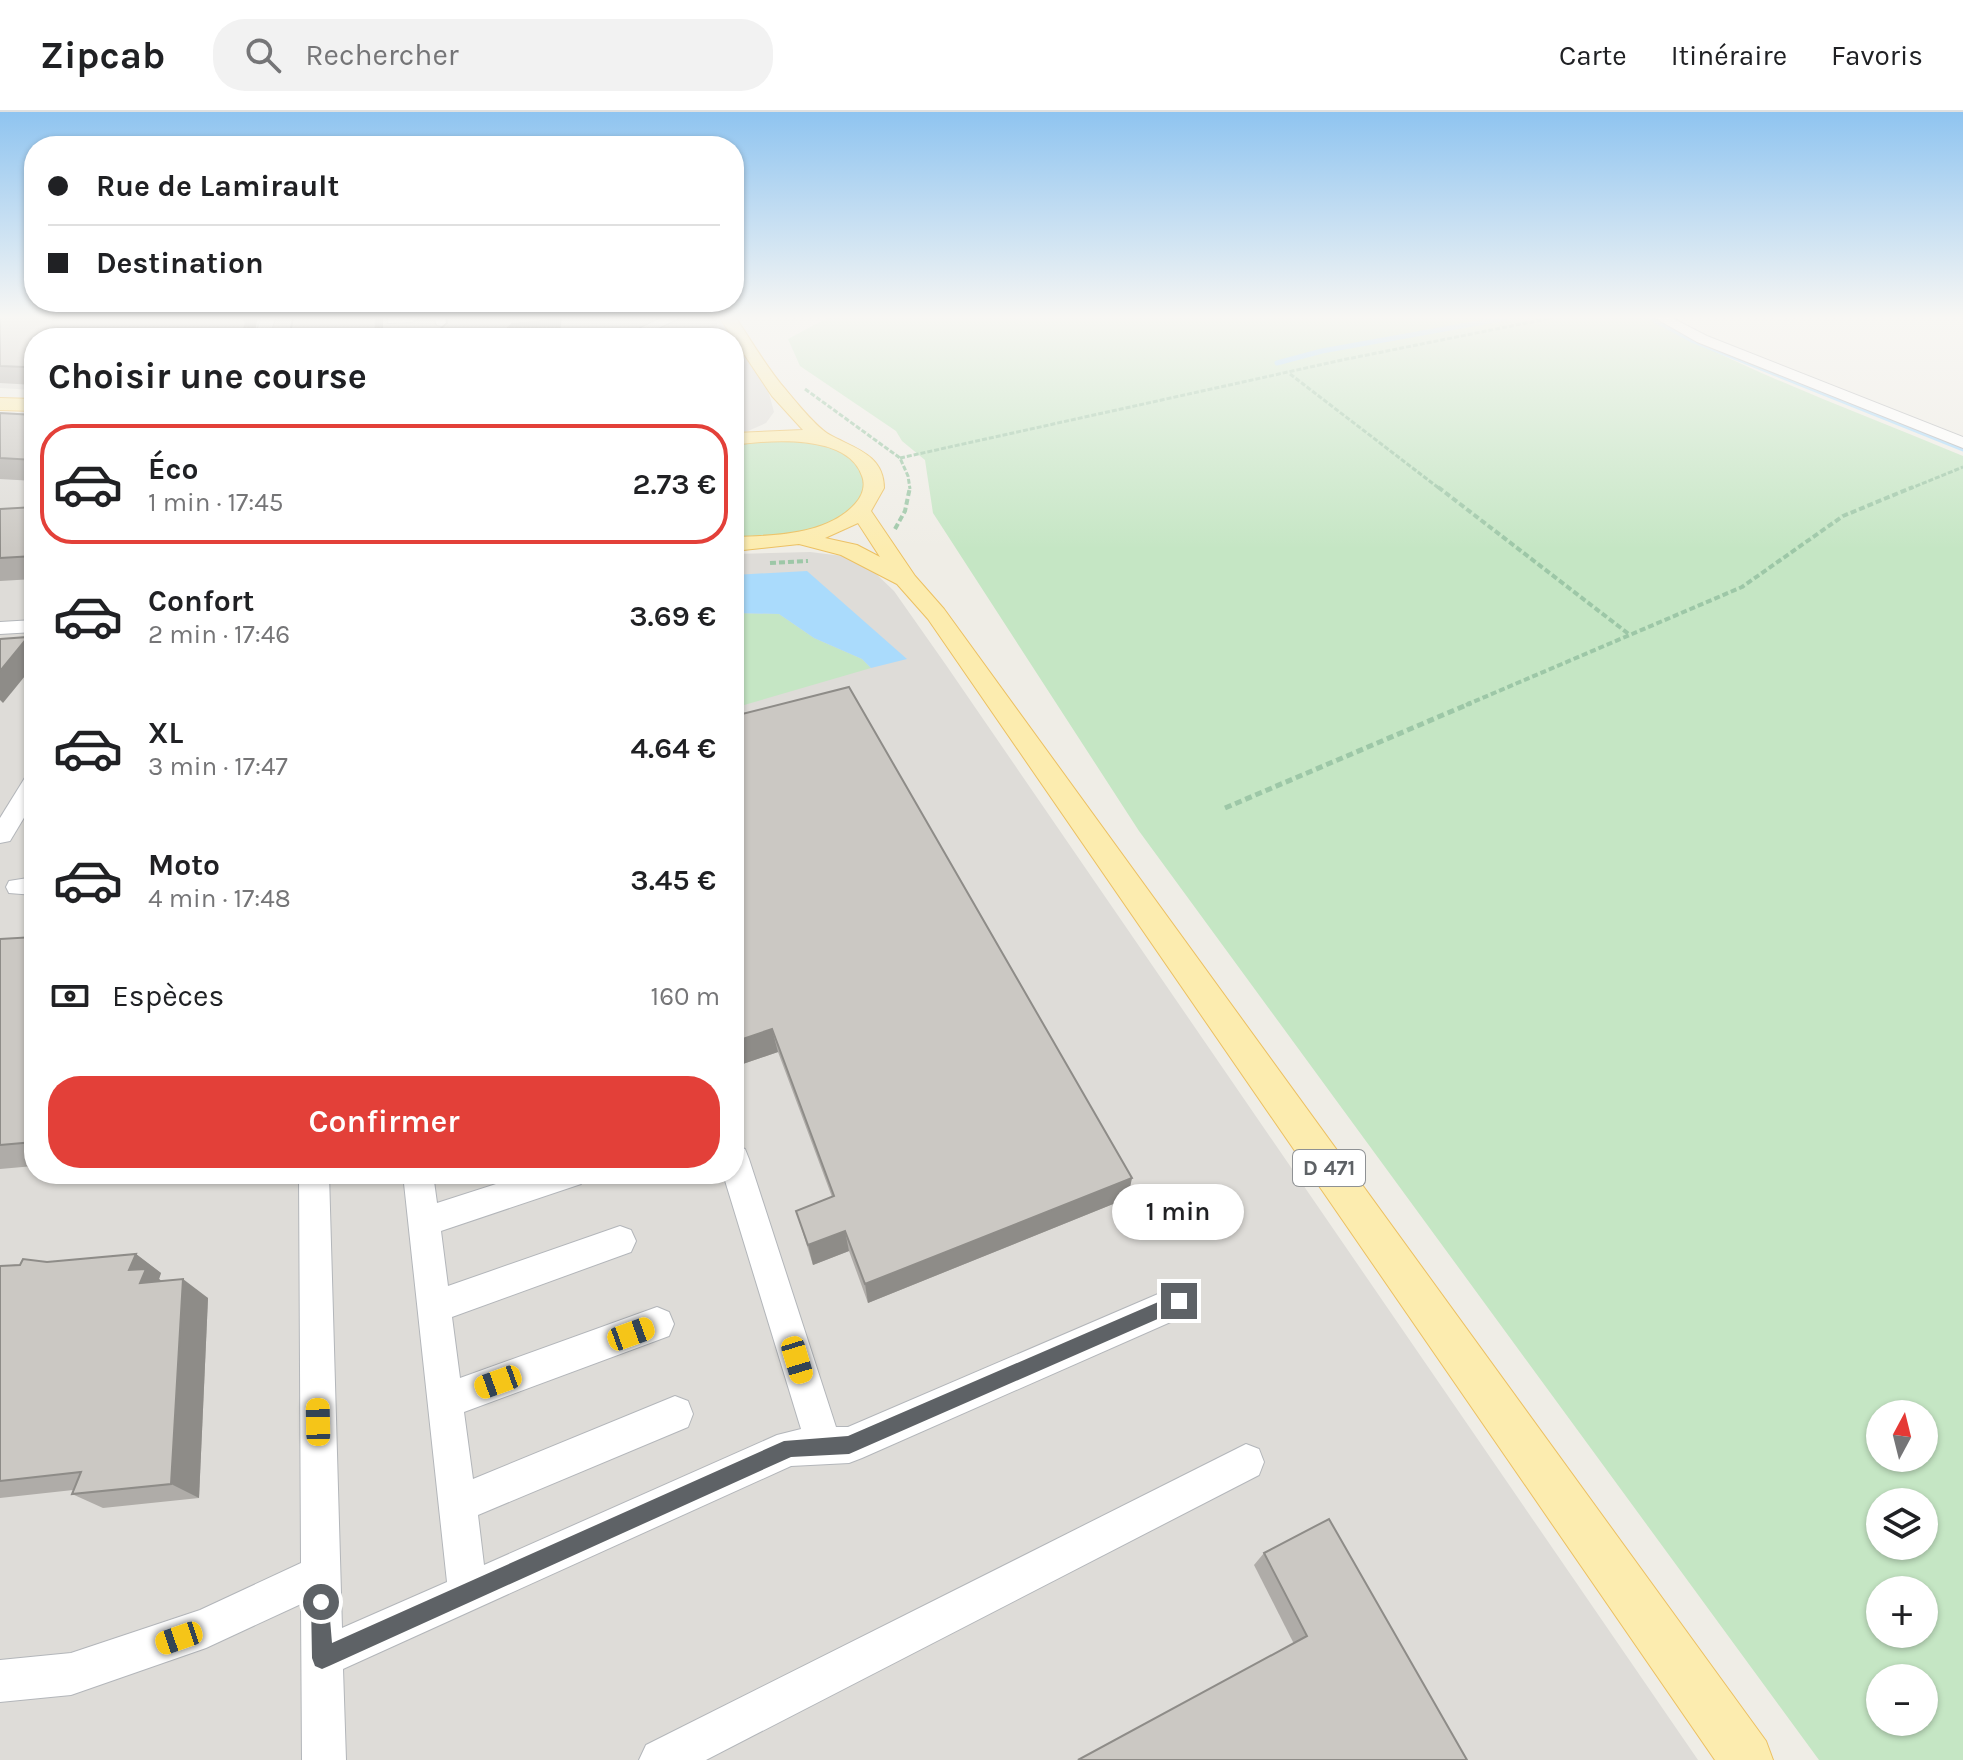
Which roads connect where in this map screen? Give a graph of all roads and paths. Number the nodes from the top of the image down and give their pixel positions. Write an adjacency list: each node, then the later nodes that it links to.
1 (778, 395): 11 (main road)
2 (781, 395): 13 (main road)
3 (812, 395): 15 (path)
4 (1189, 395): 15 (path)
5 (1318, 395): 26 (path)
6 (1842, 395): 14 (street)
7 (0, 397): 8 (main road)
8 (24, 398)
9 (0, 404): 10 (main road)
10 (24, 405)
11 (744, 435)
12 (744, 437): 13 (main road)
13 (823, 440): 17 (main road)
14 (1963, 443)
15 (900, 458): 18 (path)
16 (1963, 467): 26 (path)
17 (860, 510): 18 (main road, D 471); 19 (main road)
18 (877, 536): 23 (main road, D 471)
19 (801, 538): 20 (main road); 21 (main road, D 471)
20 (744, 544)
21 (847, 549): 22 (path); 23 (main road, D 471)
22 (761, 563)
23 (906, 580): 50 (main road, D 471)
24 (24, 627): 25 (street)
25 (0, 628)
26 (1630, 635): 28 (path)
27 (24, 798): 29 (street)
28 (1225, 808)
29 (2, 835)
30 (314, 1184): 44 (street)
31 (419, 1184): 34 (street)
32 (540, 1184): 34 (street)
33 (742, 1184): 41 (street)
34 (424, 1222): 37 (street)
35 (620, 1241): 37 (street)
36 (1179, 1301): 41 (street)
37 (434, 1307): 39 (street)
38 (657, 1324): 39 (street)
39 (445, 1401): 43 (street)
40 (675, 1414): 43 (street)
41 (824, 1446): 45 (street)
42 (1246, 1462): 49 (street)
43 (458, 1504): 45 (street)
44 (321, 1574): 46 (street); 47 (street)
45 (468, 1592): 46 (street)
46 (322, 1658): 48 (street)
47 (0, 1681)
48 (324, 1760)
49 (661, 1760)
50 (1747, 1760)

